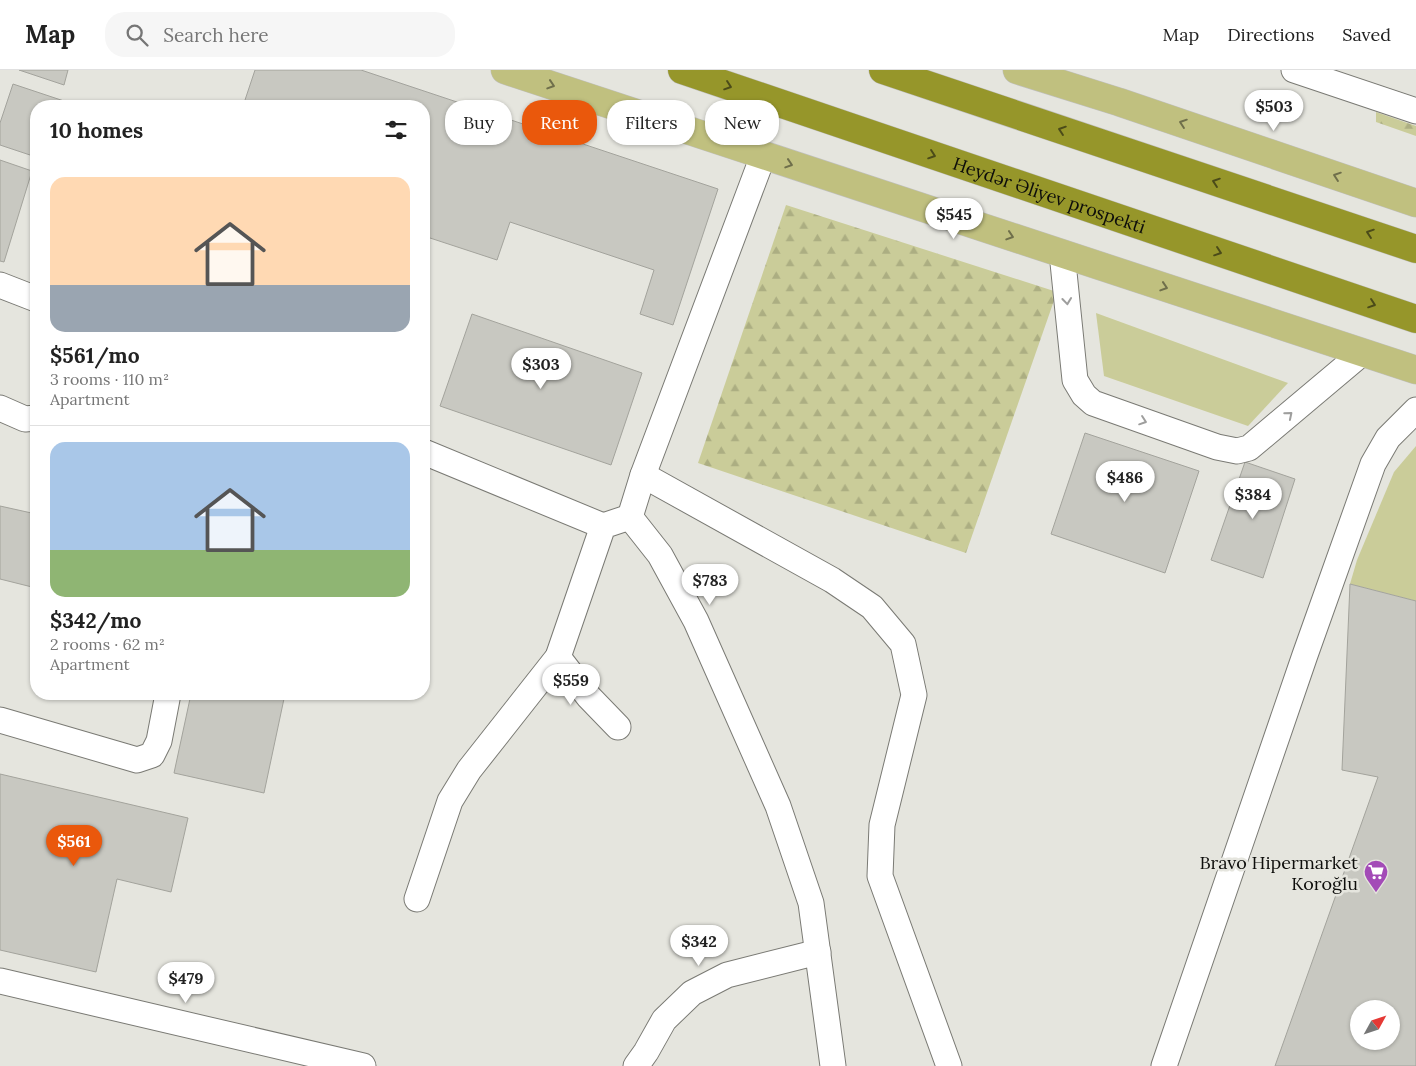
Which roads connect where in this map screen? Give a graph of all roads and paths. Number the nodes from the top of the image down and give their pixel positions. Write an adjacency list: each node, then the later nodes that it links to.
1 (505, 70): 10 (main road, one-way to 10)
2 (682, 70): 16 (highway, Heydər Əliyev prospekti, one-way to 16)
3 (883, 70): 12 (highway, one-way to 3)
4 (1017, 70): 8 (main road)
5 (1041, 70): 8 (main road)
6 (1294, 70): 7 (street)
7 (1354, 80): 9 (street)
8 (1119, 102): 11 (main road, one-way to 8)
9 (1416, 111)
10 (763, 156): 13 (main road, one-way to 13); 23 (street)
11 (1416, 203)
12 (1416, 249)
13 (1062, 253): 17 (main road, one-way to 17); 17 (street, one-way to 17)
14 (0, 285): 15 (street)
15 (30, 297)
16 (1416, 319)
17 (1362, 352): 18 (main road)
18 (1416, 370)
19 (0, 408): 21 (street)
20 (1416, 410): 37 (street)
21 (30, 418)
22 (430, 454): 25 (street)
23 (643, 475): 24 (street); 36 (street)
24 (630, 518): 25 (street); 31 (street)
25 (603, 526): 26 (street)
26 (558, 657): 29 (street); 30 (street)
27 (167, 700): 28 (street)
28 (0, 720)
29 (618, 727)
30 (417, 899)
31 (818, 952): 34 (street); 35 (street)
32 (0, 981): 33 (street)
33 (363, 1066)
34 (636, 1066)
35 (833, 1066)
36 (948, 1066)
37 (1164, 1066)

